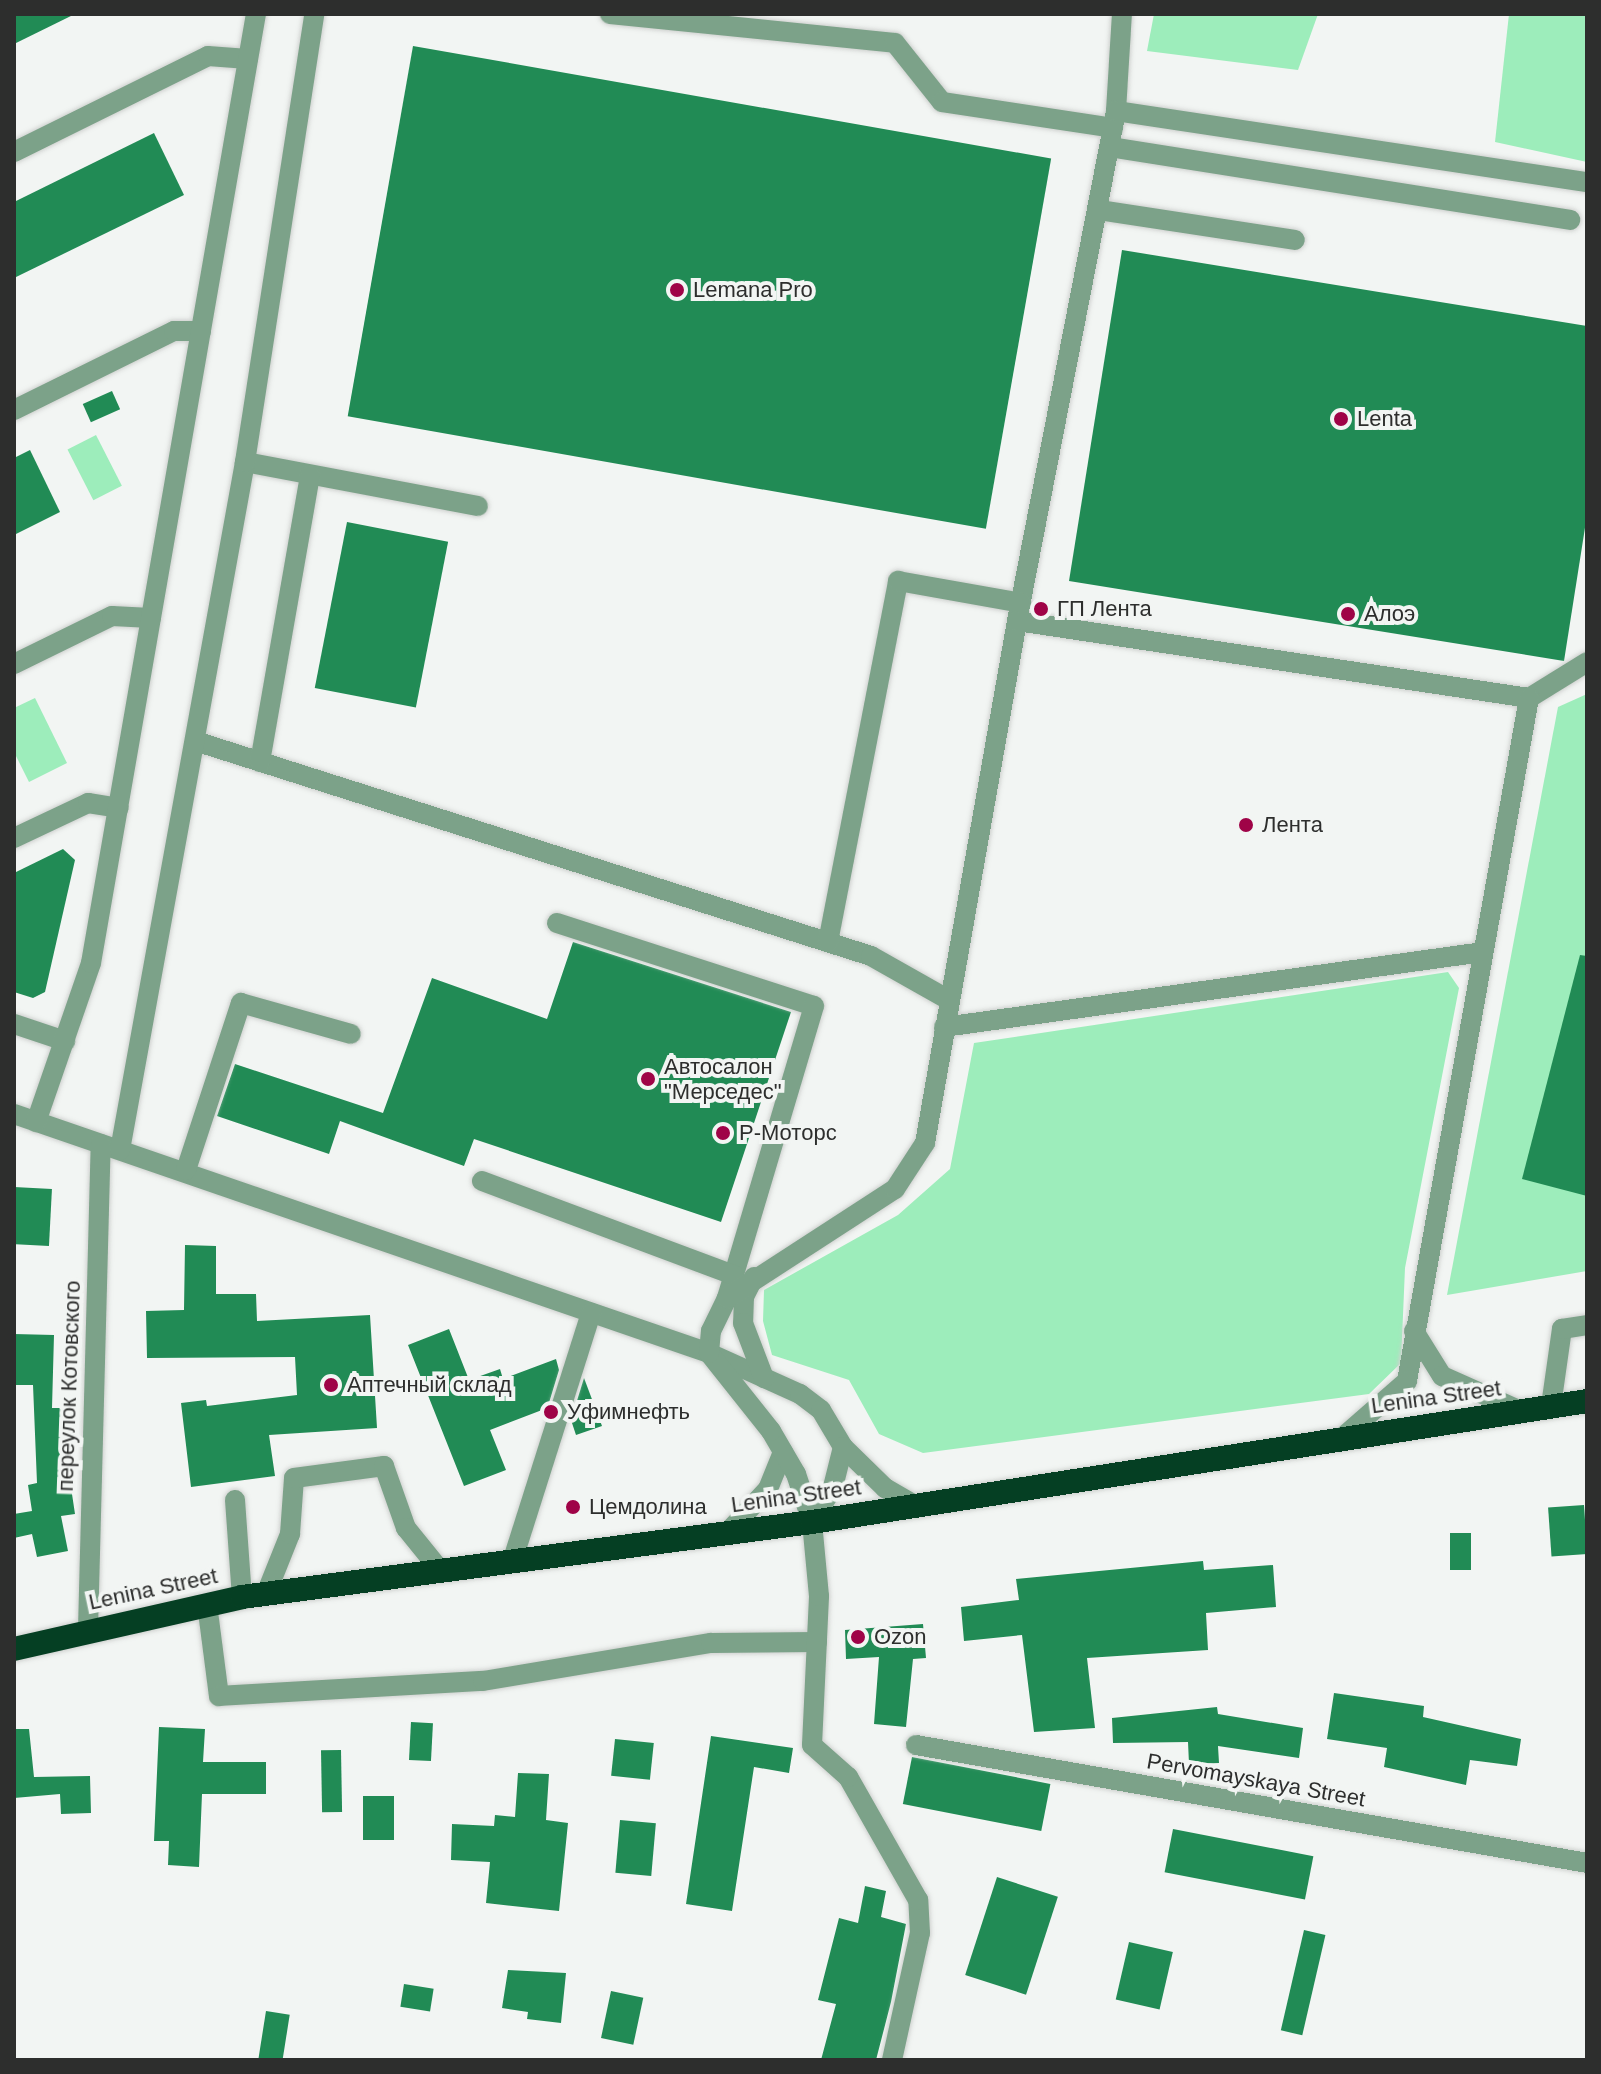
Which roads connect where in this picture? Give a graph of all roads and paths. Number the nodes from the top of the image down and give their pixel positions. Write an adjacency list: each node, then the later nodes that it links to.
1 (256, 14): 5 (street)
2 (314, 14): 14 (street, переулок Котовского)
3 (610, 14): 6 (street)
4 (1122, 14): 6 (street)
5 (248, 59): 7 (street); 12 (street)
6 (1113, 129): 8 (street); 9 (street); 10 (street)
7 (14, 152)
8 (1587, 182)
9 (1099, 210): 11 (street); 17 (street)
10 (1570, 220)
11 (1295, 240)
12 (201, 331): 13 (street); 18 (street)
13 (14, 410)
14 (245, 462): 15 (street); 22 (street, переулок Котовского)
15 (310, 475): 16 (street); 23 (street)
16 (478, 506)
17 (1019, 612): 21 (street); 27 (street); 29 (street)
18 (151, 618): 20 (street); 24 (street)
19 (1587, 662): 21 (street)
20 (14, 664)
21 (1529, 698): 28 (street)
22 (195, 741): 23 (street); 36 (street, переулок Котовского)
23 (260, 762): 27 (street)
24 (119, 808): 25 (street); 33 (street)
25 (14, 838)
26 (557, 923): 39 (street)
27 (828, 942): 29 (street)
28 (1483, 952): 31 (street); 42 (street)
29 (949, 1000): 31 (street)
30 (14, 1024): 33 (street)
31 (944, 1027): 39 (street)
32 (351, 1034): 37 (street)
33 (65, 1041): 35 (street)
34 (14, 1114): 35 (street)
35 (36, 1122): 36 (street)
36 (110, 1147): 37 (street); 59 (street, переулок Котовского)
37 (186, 1170): 40 (street)
38 (482, 1181): 39 (street)
39 (744, 1276): 43 (street); 44 (street)
40 (591, 1313): 43 (street); 55 (street)
41 (1587, 1325): 46 (street)
42 (1414, 1331): 47 (street); 48 (street)
43 (709, 1353): 44 (street); 50 (street)
44 (764, 1378): 49 (street)
45 (1587, 1401): 46 (highway, Lenina Street)
46 (1551, 1406): 47 (highway, Lenina Street)
47 (1521, 1411): 48 (highway, Lenina Street)
48 (1343, 1437): 52 (highway, Lenina Street)
49 (843, 1447): 52 (street); 53 (street)
50 (783, 1452): 53 (street); 54 (street)
51 (235, 1500): 57 (street)
52 (913, 1504): 53 (highway, Lenina Street)
53 (812, 1522): 54 (highway, Lenina Street); 60 (street)
54 (727, 1533): 55 (highway, Lenina Street)
55 (513, 1559): 56 (highway, Lenina Street)
56 (440, 1570): 57 (highway, Lenina Street); 57 (street)
57 (254, 1596): 58 (highway, Lenina Street)
58 (207, 1604): 59 (highway, Lenina Street); 60 (street)
59 (88, 1629): 61 (highway, Lenina Street)
60 (817, 1642): 64 (street)
61 (14, 1649)
62 (916, 1745): 63 (street, Pervomayskaya Street)
63 (1587, 1863)
64 (892, 2060)

